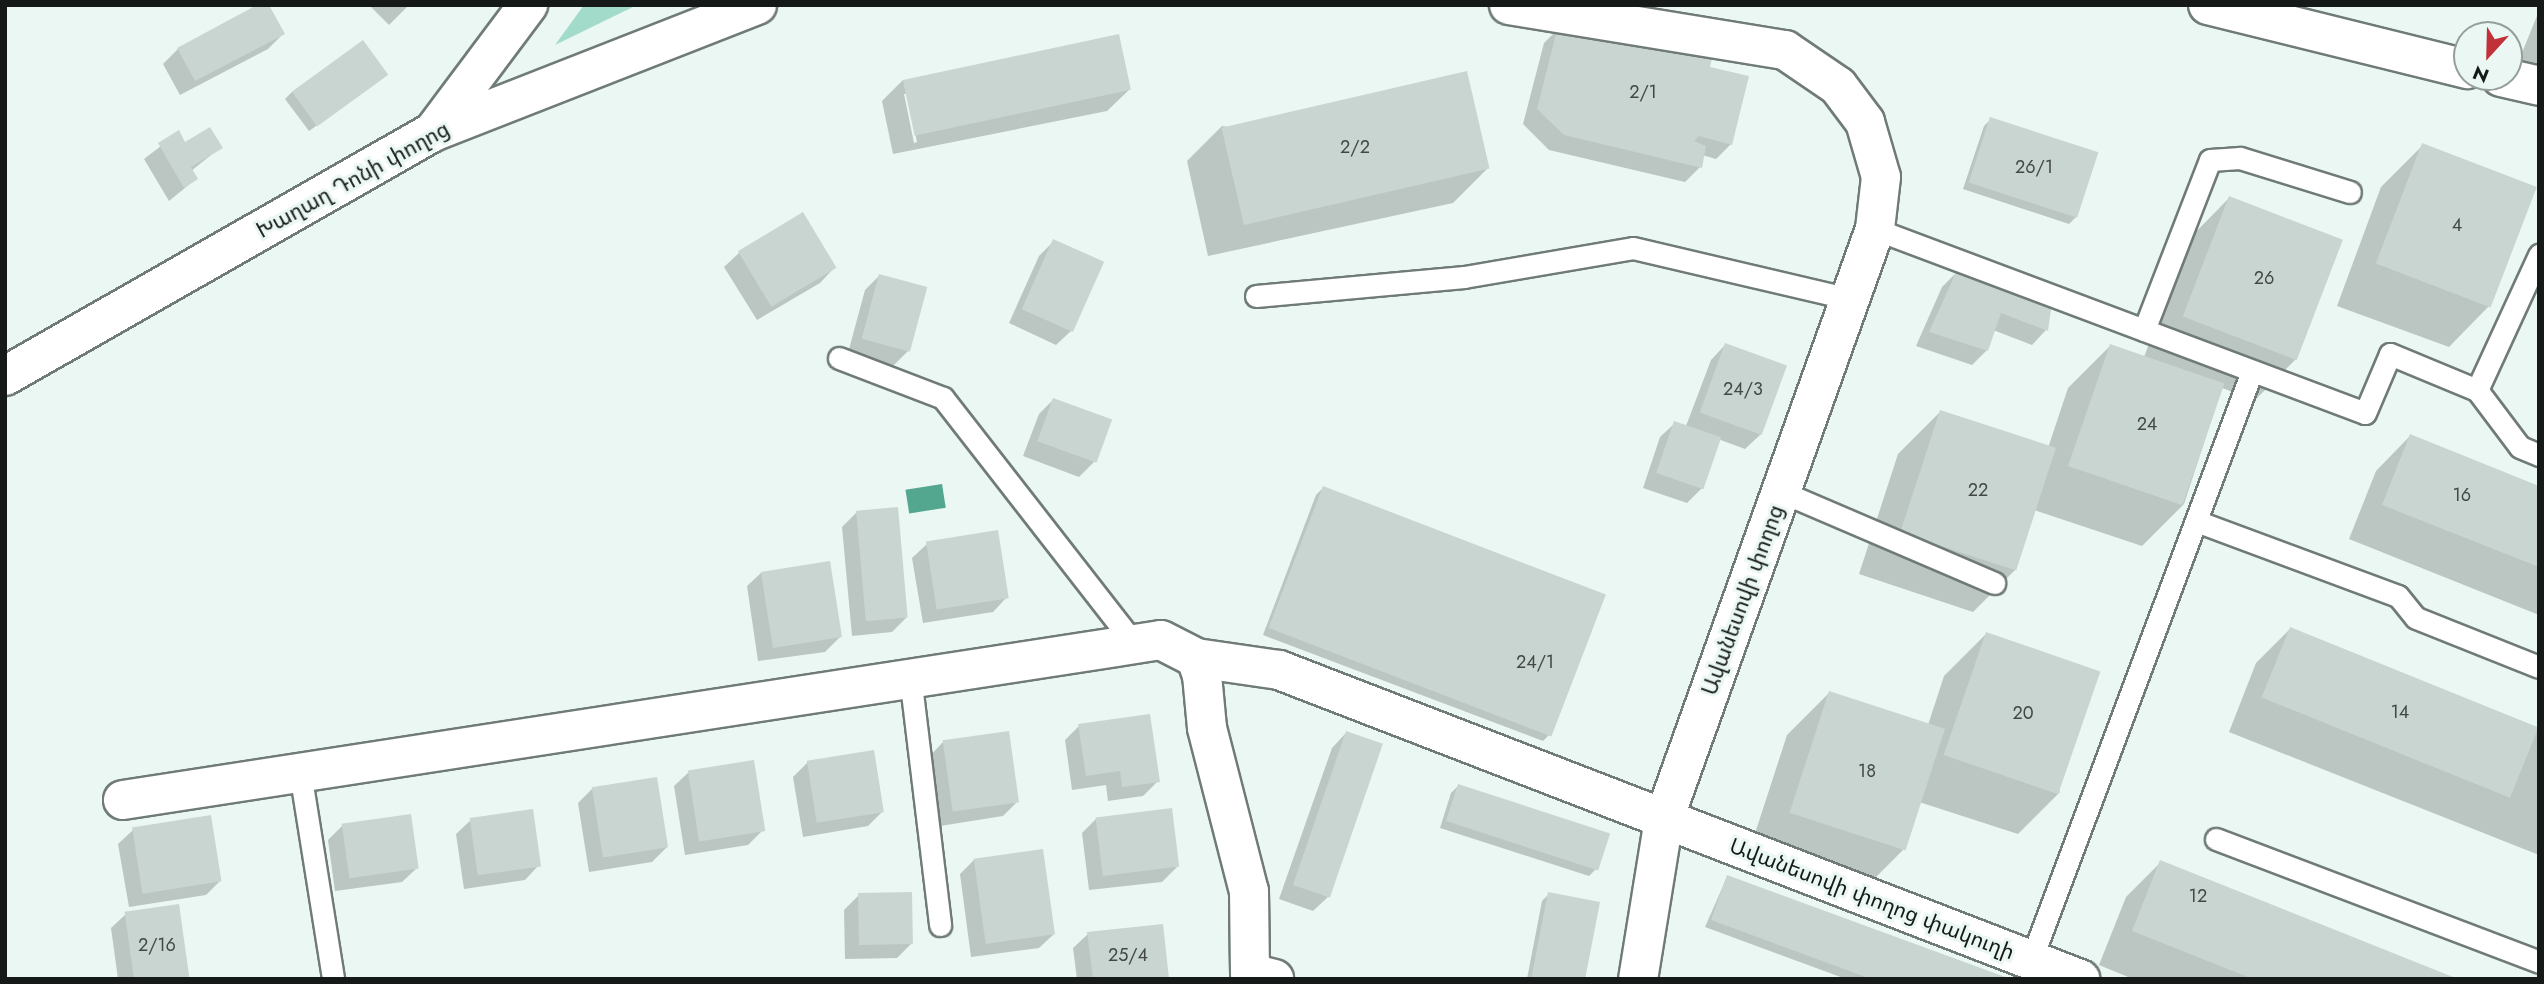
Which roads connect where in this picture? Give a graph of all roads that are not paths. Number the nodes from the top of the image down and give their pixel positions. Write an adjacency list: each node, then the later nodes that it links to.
1 (528, 5): 6 (street)
2 (757, 5): 6 (street, Խաղաղ Դոնի փողոց)
3 (1509, 5): 8 (street, Ավանեսովի փողոց)
4 (2208, 5): 5 (street)
5 (2453, 66)
6 (433, 132): 15 (street, Խաղաղ Դոնի փողոց)
7 (2350, 192): 12 (lane)
8 (1875, 229): 11 (street, Ավանեսովի փողոց); 12 (lane)
9 (2539, 255): 16 (lane)
10 (1256, 296): 11 (lane)
11 (1851, 299): 18 (street, Ավանեսովի փողոց)
12 (2144, 330): 14 (lane)
13 (839, 358): 21 (lane)
14 (2252, 371): 16 (lane); 19 (lane)
15 (5, 376)
16 (2477, 390): 17 (lane)
17 (2539, 454)
18 (1782, 492): 20 (lane); 27 (street, Ավանեսովի փողոց)
19 (2196, 522): 23 (lane); 30 (lane)
20 (1994, 583)
21 (1132, 641): 22 (street, Ավանեսովի փողոց փակուղի); 24 (street, Ավանեսովի փողոց փակուղի)
22 (1196, 658): 27 (street, Ավանեսովի փողոց փակուղի); 32 (street)
23 (2539, 667)
24 (910, 676): 25 (street, Ավանեսովի փողոց փակուղի); 29 (lane)
25 (300, 772): 26 (street, Ավանեսովի փողոց փակուղի); 33 (lane)
26 (123, 800)
27 (1664, 819): 30 (street, Ավանեսովի փողոց փակուղի); 34 (street, Ավանեսովի փողոց)
28 (2216, 839): 31 (lane)
29 (940, 925)
30 (2031, 960): 35 (street, Ավանեսովի փողոց փակուղի)
31 (2539, 962)
32 (1259, 977)
33 (333, 979)
34 (1638, 979)
35 (2080, 979)

